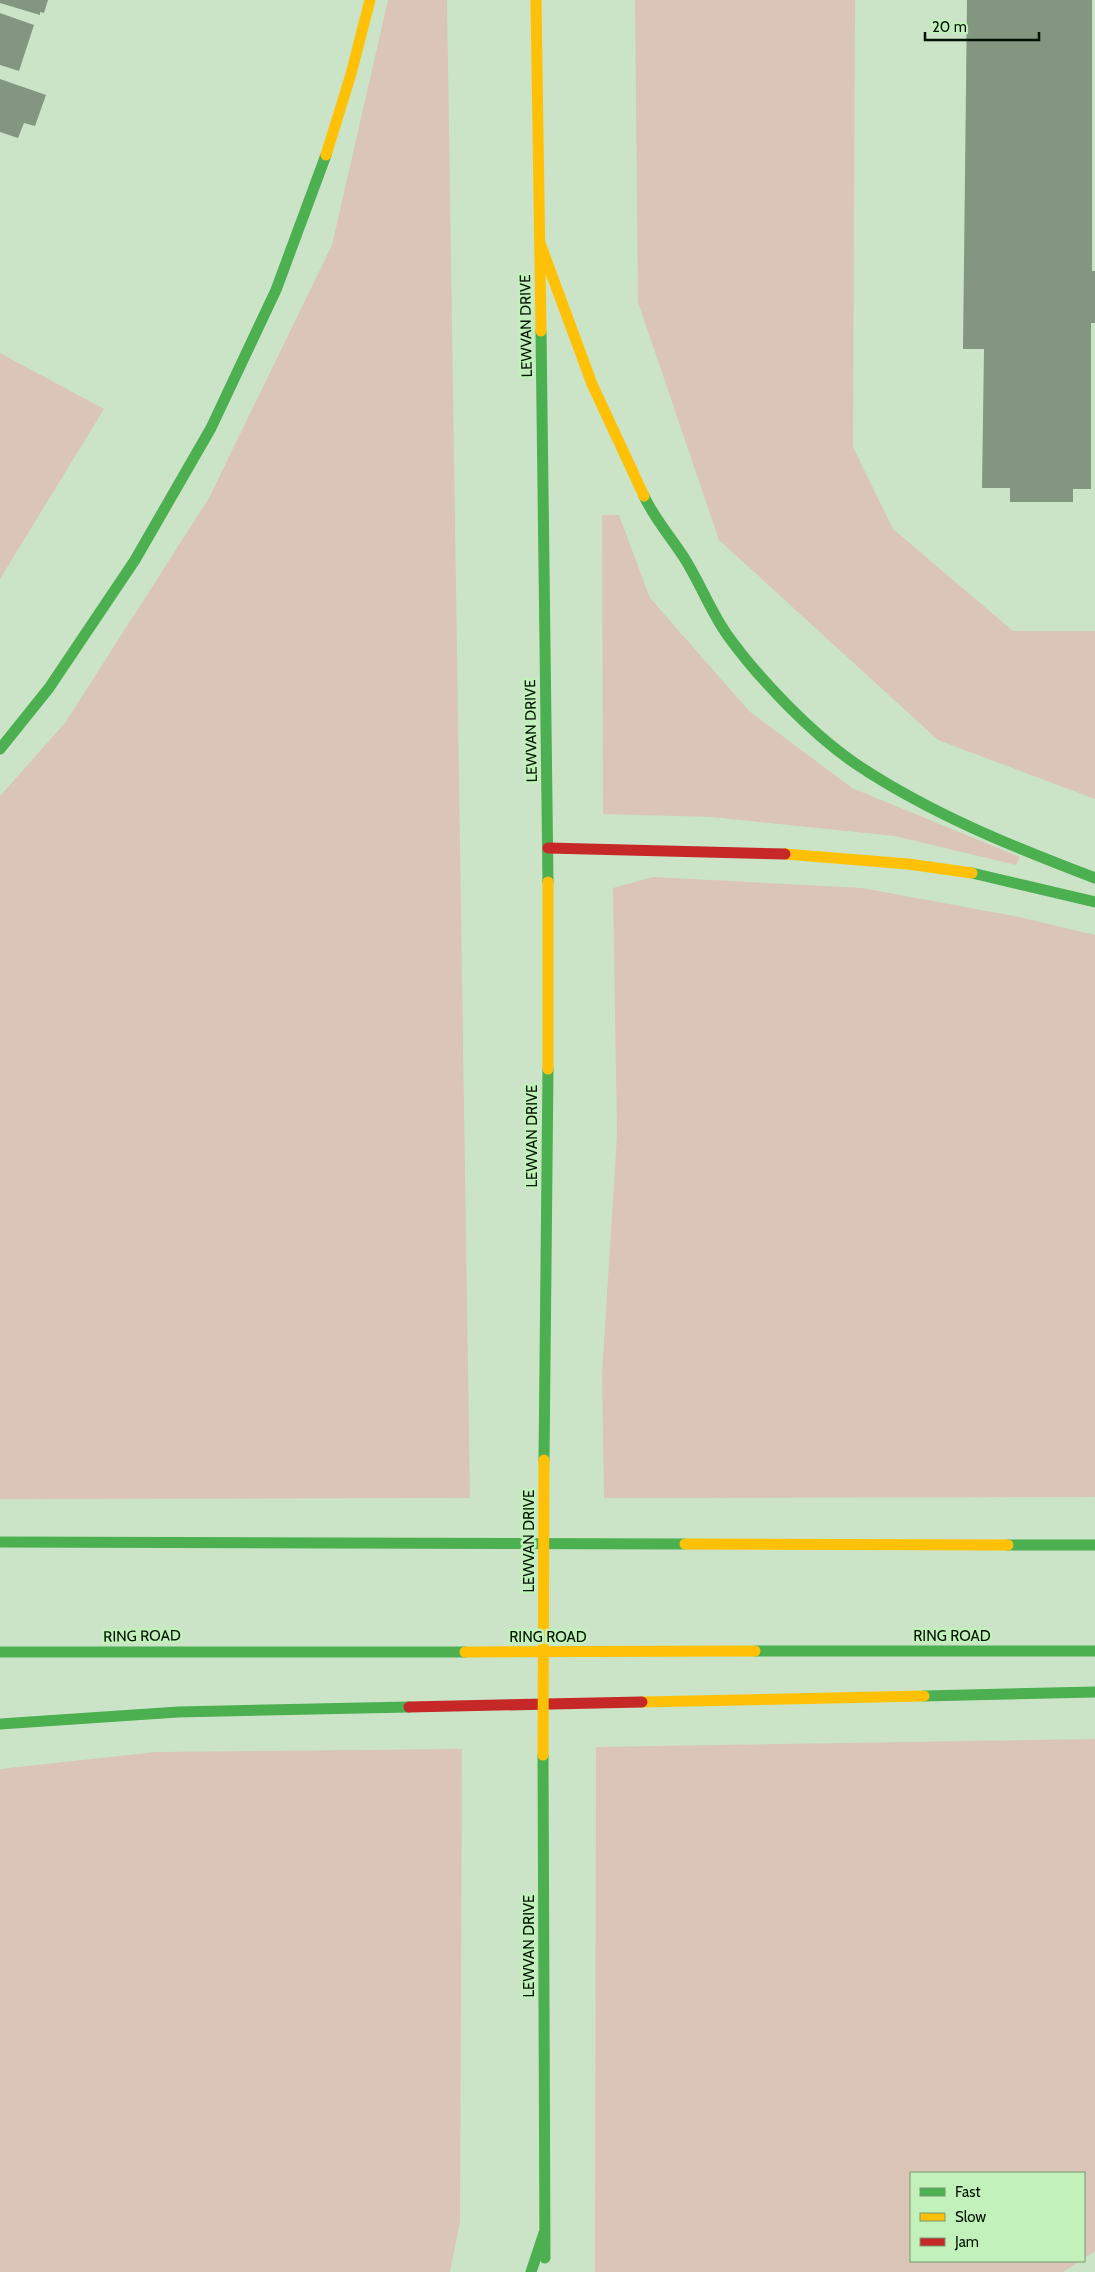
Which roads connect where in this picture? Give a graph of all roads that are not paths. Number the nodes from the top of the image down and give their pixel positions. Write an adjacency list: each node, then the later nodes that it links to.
1 (370, 0): 4 (main road)
2 (536, 0): 3 (main road, LEWVAN DRIVE)
3 (540, 243): 5 (main road, LEWVAN DRIVE); 6 (main road)
4 (0, 749)
5 (548, 848): 7 (main road); 14 (main road, LEWVAN DRIVE, bridge)
6 (1095, 878)
7 (1095, 902)
8 (0, 1542): 9 (main road)
9 (1095, 1545)
10 (1095, 1651): 11 (main road, RING ROAD)
11 (0, 1652)
12 (1095, 1692): 13 (main road)
13 (0, 1724)
14 (544, 2233): 15 (main road); 16 (main road, LEWVAN DRIVE)
15 (531, 2272)
16 (545, 2272)

